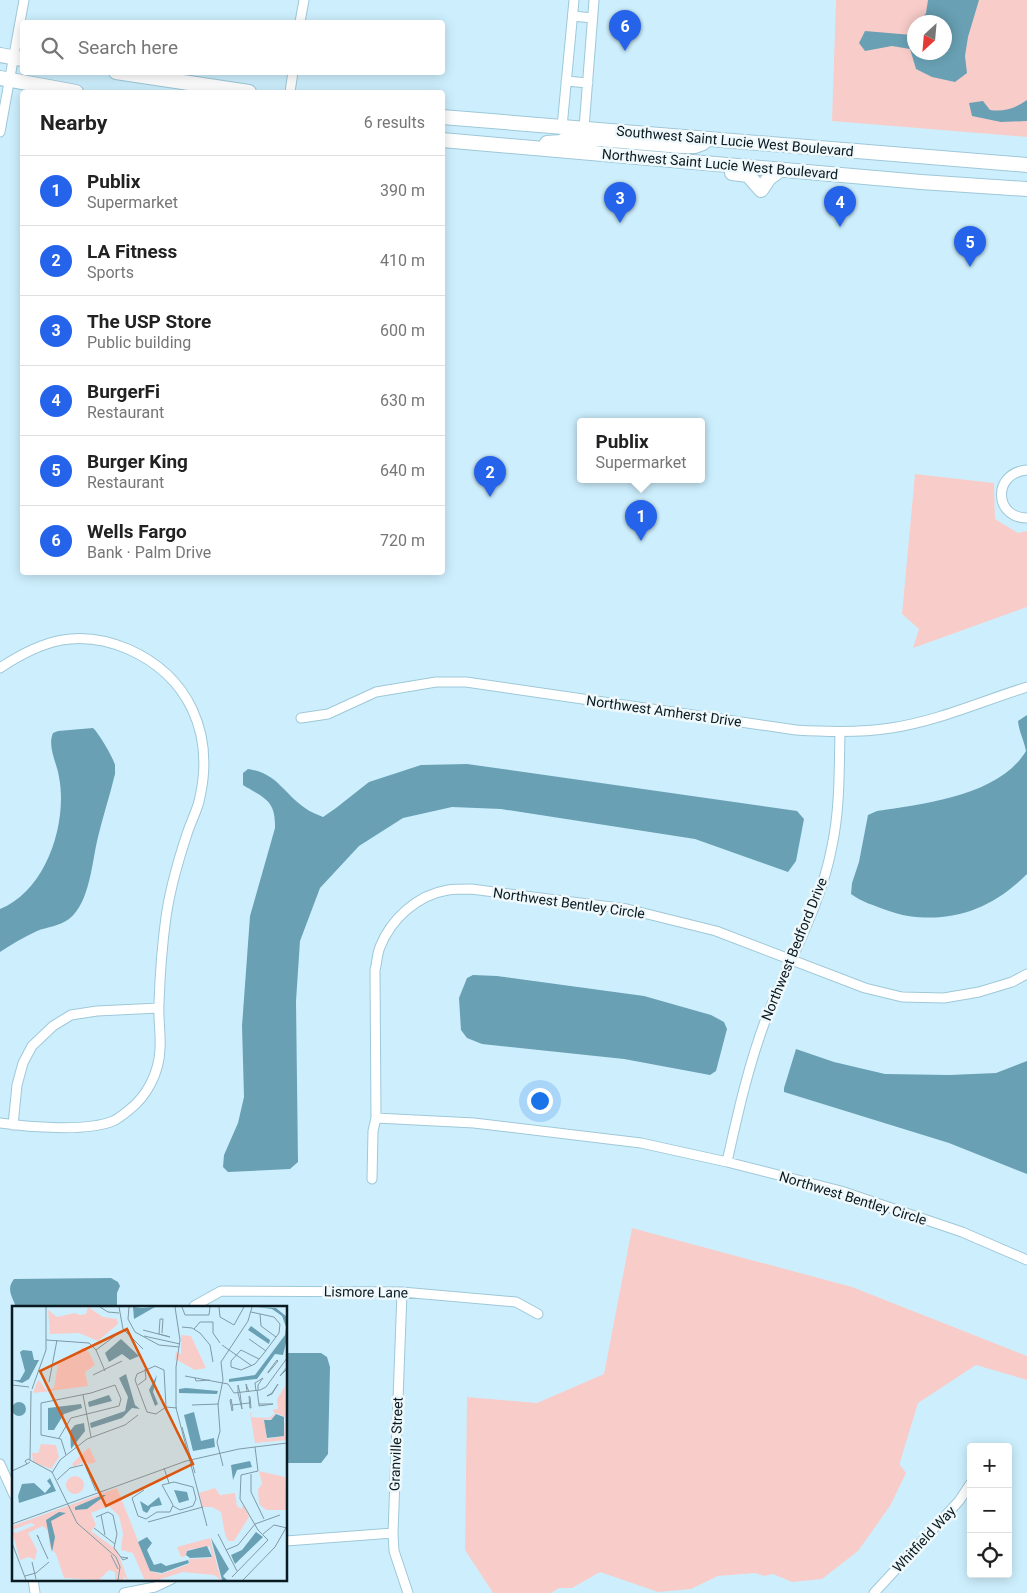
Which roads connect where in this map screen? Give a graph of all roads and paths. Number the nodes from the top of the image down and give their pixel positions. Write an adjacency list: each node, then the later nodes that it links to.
1 (24, 0): 8 (street)
2 (304, 0): 7 (street)
3 (574, 0): 5 (street)
4 (594, 0): 6 (street)
5 (573, 16): 6 (street); 12 (street)
6 (592, 18): 13 (street)
7 (300, 20)
8 (12, 57): 11 (street)
9 (136, 75): 15 (main road)
10 (293, 75): 16 (street)
11 (5, 79): 14 (main road); 20 (street)
12 (566, 81): 13 (street); 18 (street)
13 (588, 83): 19 (street)
14 (65, 90)
15 (236, 90)
16 (290, 90)
17 (445, 117): 18 (main road, Southwest Saint Lucie West Boulevard)
18 (562, 127): 19 (main road, Southwest Saint Lucie West Boulevard)
19 (584, 128): 21 (main road, Southwest Saint Lucie West Boulevard); 23 (main road)
20 (0, 132)
21 (716, 139): 24 (main road); 26 (main road, Southwest Saint Lucie West Boulevard)
22 (445, 140): 23 (main road, Northwest Saint Lucie West Boulevard)
23 (498, 145): 24 (main road, Northwest Saint Lucie West Boulevard)
24 (569, 151): 25 (main road, Northwest Saint Lucie West Boulevard)
25 (654, 159): 27 (main road, Northwest Saint Lucie West Boulevard); 27 (main road)
26 (1027, 165)
27 (780, 170): 28 (main road, Northwest Saint Lucie West Boulevard)
28 (1027, 189)
29 (1027, 470): 30 (street)
30 (1027, 518)
31 (0, 668): 37 (street)
32 (1027, 687): 34 (street, Northwest Amherst Drive)
33 (301, 718): 34 (street, Northwest Amherst Drive)
34 (840, 733): 35 (street, Northwest Bedford Drive)
35 (792, 960): 36 (street, Northwest Bentley Circle); 38 (street, Northwest Bentley Circle); 41 (street, Northwest Bedford Drive)
36 (1027, 974)
37 (158, 1008): 40 (street); 40 (street)
38 (376, 1118): 41 (street, Northwest Bentley Circle); 42 (street, Northwest Bentley Circle)
39 (0, 1123): 40 (street)
40 (13, 1125)
41 (727, 1162): 43 (street, Northwest Bentley Circle)
42 (372, 1179)
43 (1027, 1260)
44 (402, 1292): 45 (street, Lismore Lane); 46 (street, Lismore Lane); 50 (street, Granville Street)
45 (194, 1306)
46 (538, 1314)
47 (0, 1464): 49 (street)
48 (968, 1488): 57 (street, Whitfield Way)
49 (12, 1491)
50 (392, 1533): 51 (street); 56 (street, Granville Street)
51 (288, 1541)
52 (33, 1580): 54 (street)
53 (170, 1580): 55 (street)
54 (35, 1593)
55 (124, 1593)
56 (408, 1593)
57 (874, 1593)

